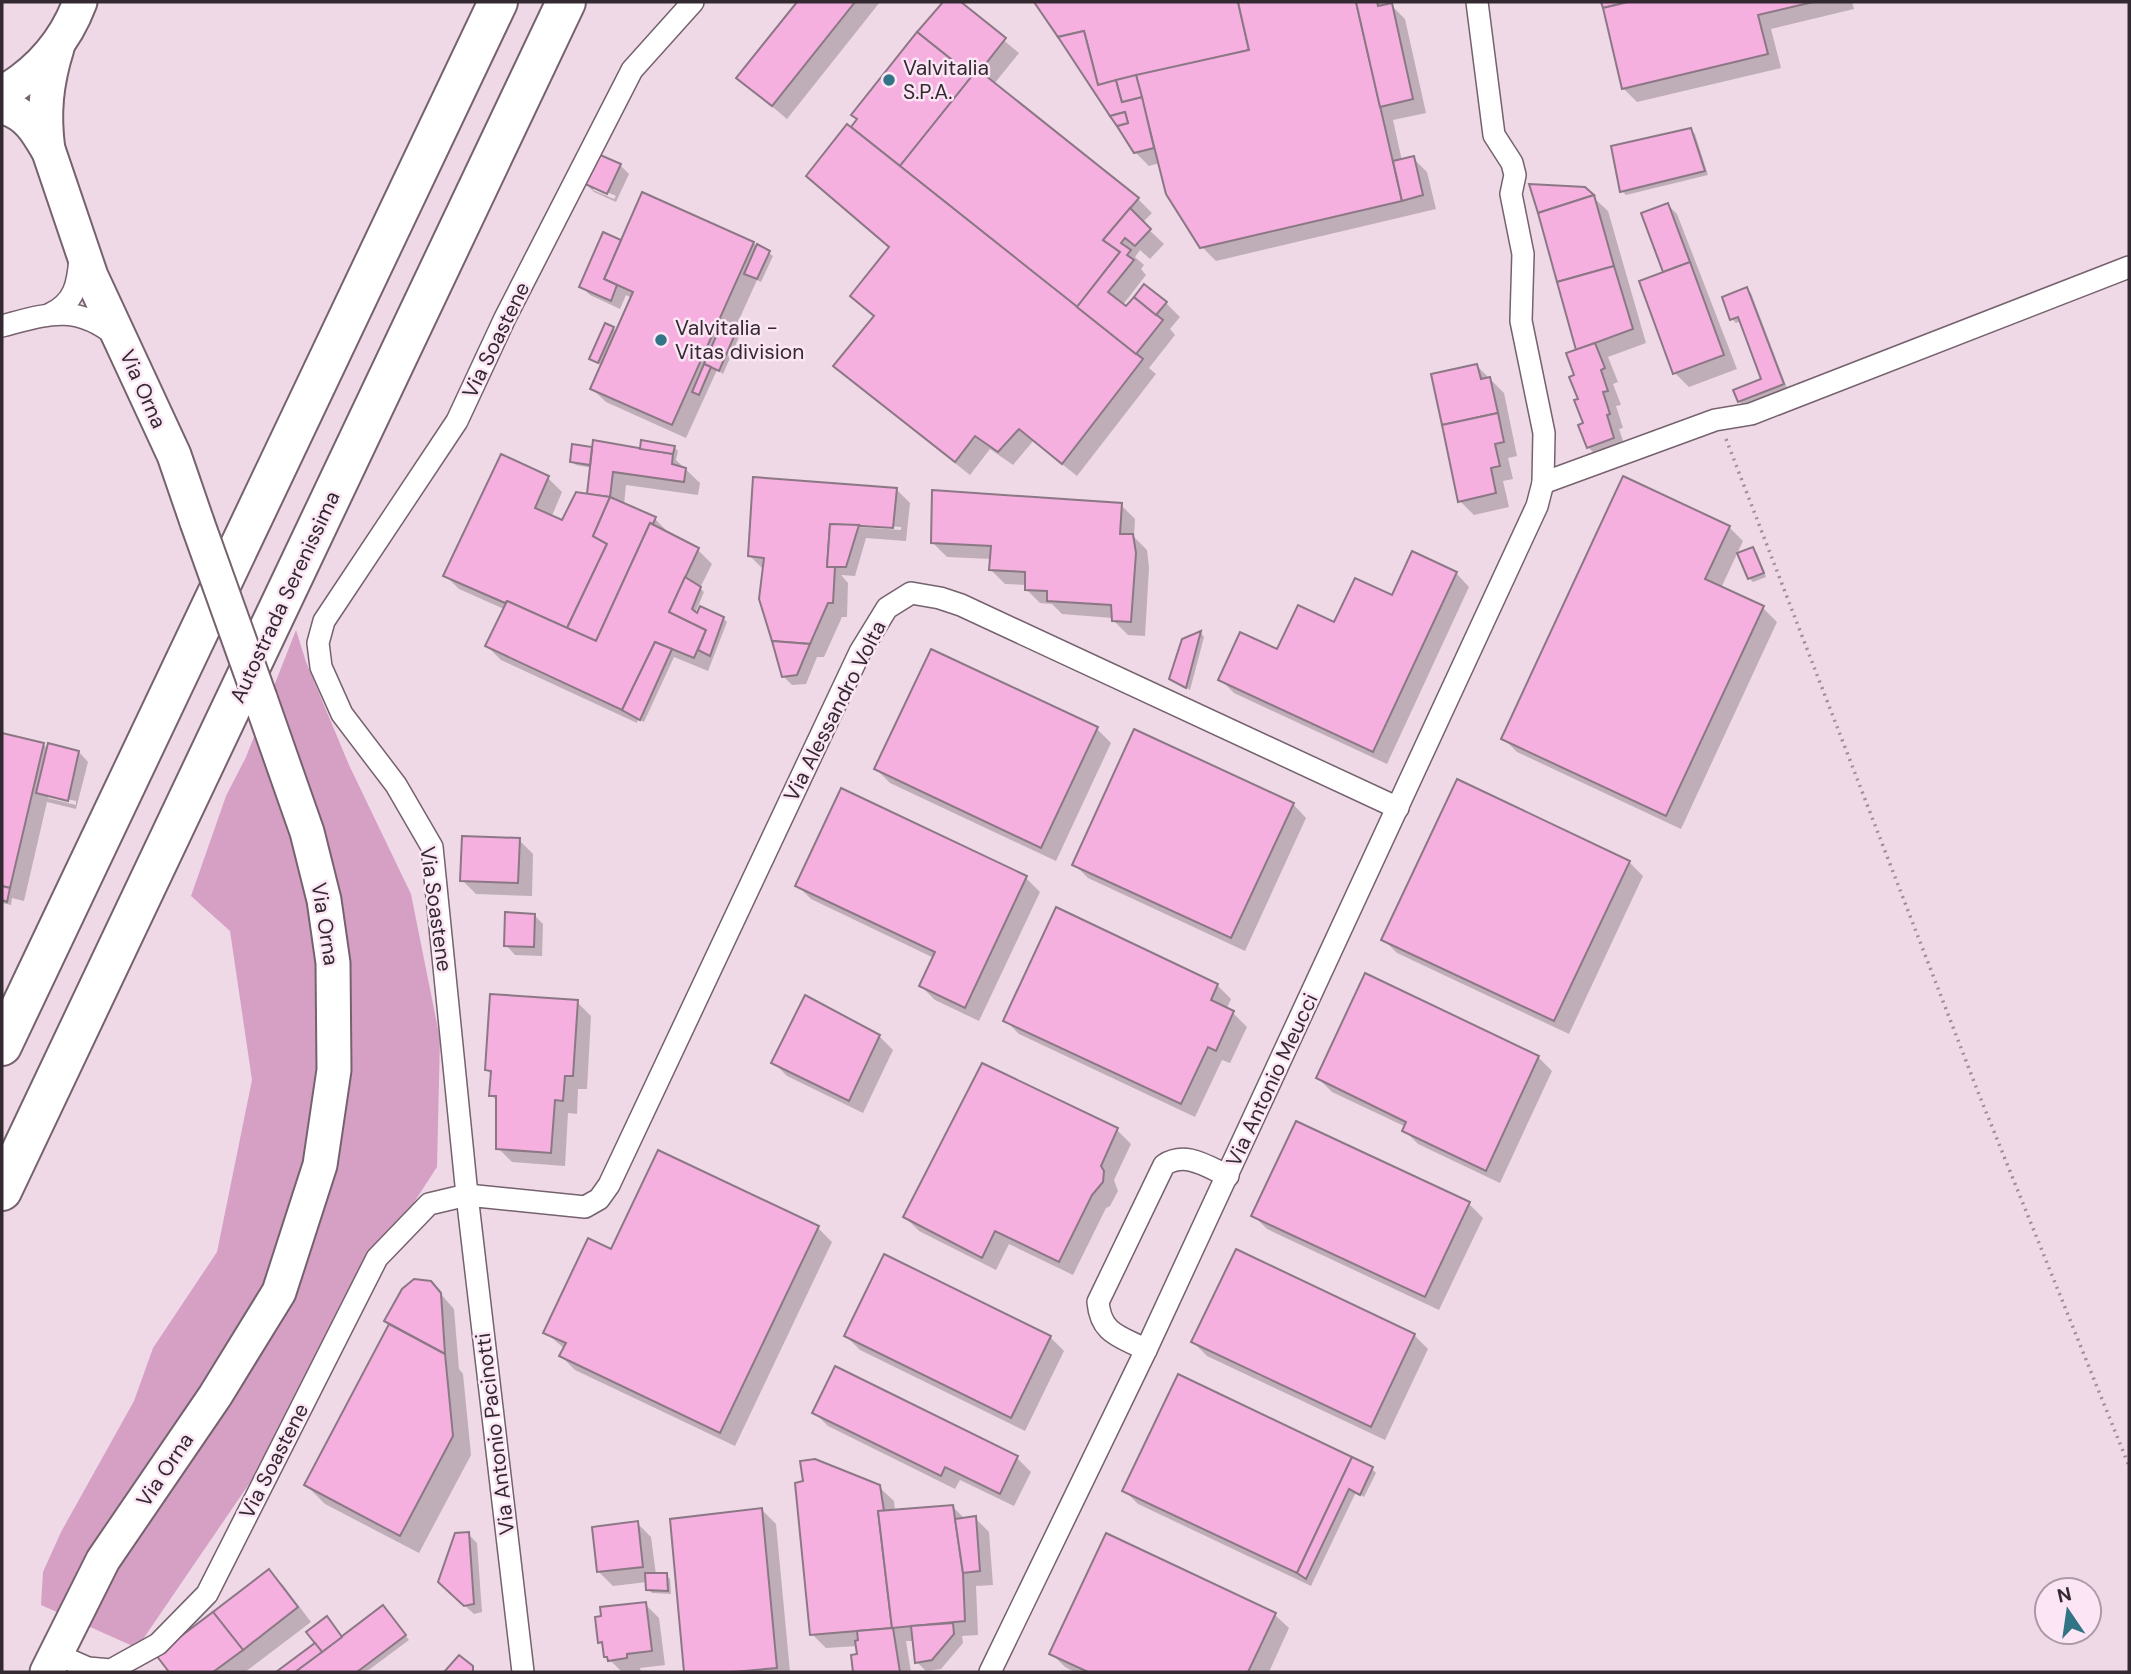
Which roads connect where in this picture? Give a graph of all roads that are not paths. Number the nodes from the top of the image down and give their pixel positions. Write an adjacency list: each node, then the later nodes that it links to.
1 (80, 2): 6 (main road)
2 (498, 2): 17 (highway)
3 (566, 2): 19 (highway, Autostrada Serenissima)
4 (693, 2): 20 (street, Via Soastene)
5 (1477, 2): 15 (street, Via Antonio Meucci)
6 (59, 44): 7 (main road); 9 (main road, Via Orna)
7 (2, 93)
8 (2, 107): 9 (main road, Via Orna)
9 (49, 152): 10 (main road, Via Orna)
10 (80, 243): 12 (street); 14 (main road, Via Orna)
11 (2129, 267): 15 (street)
12 (50, 314): 13 (street); 14 (street)
13 (2, 326)
14 (121, 339): 22 (main road, Via Orna, bridge)
15 (1543, 483): 16 (street, Via Antonio Meucci)
16 (1398, 808): 18 (street, Via Antonio Meucci); 20 (street, Via Alessandro Volta)
17 (2, 1046)
18 (1227, 1175): 21 (street, Via Antonio Meucci); 21 (street)
19 (2, 1191)
20 (467, 1195): 22 (street, Via Soastene); 23 (street, Via Antonio Pacinotti)
21 (1146, 1350): 24 (street, Via Antonio Meucci)
22 (52, 1663)
23 (523, 1672)
24 (990, 1672)

